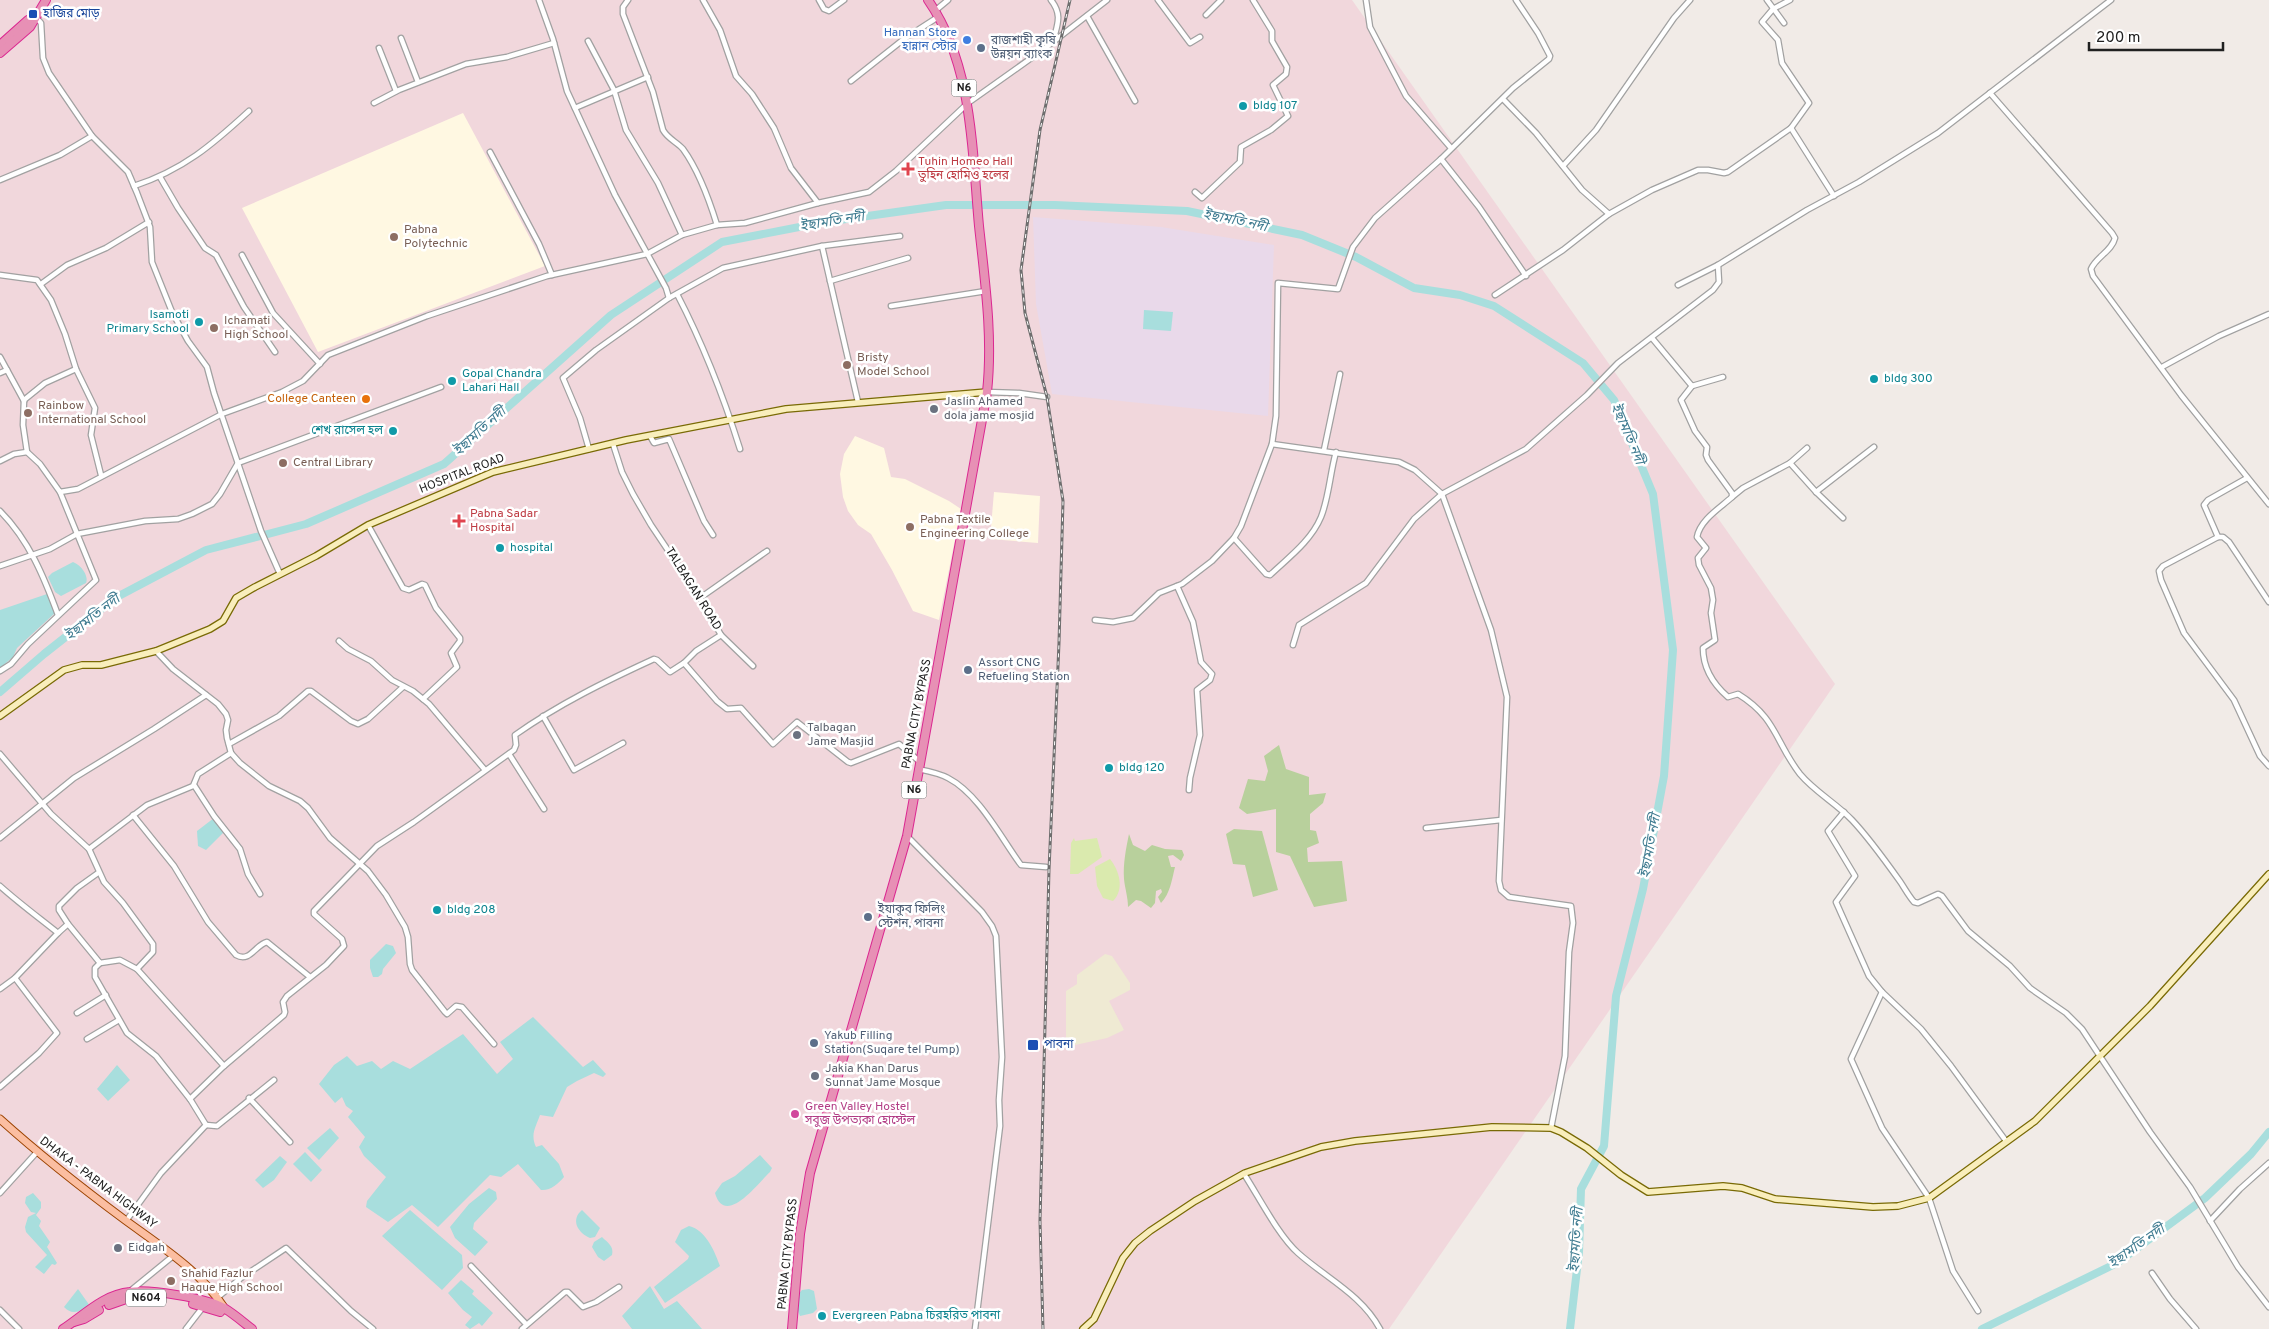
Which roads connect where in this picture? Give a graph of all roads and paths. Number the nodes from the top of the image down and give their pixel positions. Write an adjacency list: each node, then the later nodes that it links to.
1 (41, 0): 24 (highway)
2 (46, 0): 24 (highway)
3 (539, 0): 31 (street)
4 (628, 0): 35 (street)
5 (703, 0): 58 (street)
6 (819, 0): 7 (street)
7 (844, 0)
8 (928, 0): 22 (highway, N6)
9 (948, 0): 22 (street)
10 (1051, 0): 30 (street)
11 (1107, 0): 25 (street)
12 (1158, 0): 27 (street)
13 (1221, 0): 23 (street)
14 (1254, 0): 56 (street)
15 (1366, 0): 49 (street)
16 (1516, 0): 41 (street)
17 (1690, 0): 52 (street)
18 (1766, 0): 21 (street)
19 (1790, 0): 21 (street)
20 (2111, 0): 40 (street)
21 (1773, 9): 26 (street); 47 (street)
22 (937, 13): 36 (street); 44 (highway, N6)
23 (1206, 14)
24 (35, 15): 32 (highway); 34 (highway); 48 (street)
25 (1087, 16): 30 (street); 42 (street)
26 (1784, 24)
27 (1200, 37)
28 (401, 38): 37 (street)
29 (588, 41): 38 (street)
30 (1053, 42): 44 (street)
31 (554, 44): 37 (street); 45 (street)
32 (0, 45)
33 (379, 48): 39 (street)
34 (0, 52)
35 (648, 77): 38 (street); 61 (street)
36 (851, 81)
37 (418, 82): 39 (street)
38 (614, 90): 45 (street); 62 (street)
39 (396, 91): 43 (street)
40 (1990, 93): 57 (street); 85 (street)
41 (1503, 99): 49 (street); 52 (street)
42 (1135, 101)
43 (374, 103)
44 (968, 103): 58 (street); 75 (highway, PABNA CITY BYPASS / N6)
45 (575, 108): 65 (street)
46 (249, 111): 53 (street)
47 (1791, 128): 57 (street); 59 (street)
48 (92, 136): 54 (street); 55 (street)
49 (1451, 148): 51 (street)
50 (490, 152): 70 (street)
51 (1441, 159): 71 (street); 101 (street)
52 (1563, 166): 59 (street)
53 (160, 177): 55 (street); 82 (street)
54 (0, 180)
55 (134, 186): 60 (street)
56 (1195, 192)
57 (1834, 196): 68 (street)
58 (818, 203): 61 (street)
59 (1609, 214): 71 (street)
60 (148, 222): 73 (street); 97 (street)
61 (717, 225): 62 (street)
62 (682, 235): 65 (street)
63 (900, 236): 64 (street)
64 (822, 246): 72 (street); 76 (street)
65 (647, 254): 70 (street); 78 (street)
66 (242, 255): 84 (street)
67 (908, 258): 72 (street)
68 (1718, 265): 74 (street); 81 (street)
69 (0, 275): 73 (street)
70 (552, 275): 84 (street)
71 (1526, 276): 77 (street)
72 (830, 281): 96 (street)
73 (42, 284): 86 (street)
74 (1678, 285)
75 (986, 291): 79 (street); 93 (highway, PABNA CITY BYPASS / N6)
76 (677, 294): 78 (street); 98 (street)
77 (1495, 295)
78 (669, 298): 104 (street)
79 (892, 306)
80 (2269, 314): 85 (street)
81 (1652, 338): 91 (street); 116 (street)
82 (275, 352)
83 (0, 358): 87 (street)
84 (320, 364): 97 (street)
85 (2162, 366): 113 (street)
86 (76, 369): 95 (street); 112 (street)
87 (7, 370): 88 (street); 95 (street)
88 (0, 373)
89 (1340, 374): 106 (street)
90 (1723, 377): 91 (street)
91 (1692, 386): 117 (street)
92 (440, 387): 110 (street)
93 (987, 392): 94 (street); 96 (main road, HOSPITAL ROAD); 152 (highway, PABNA CITY BYPASS / N6)
94 (1047, 397)
95 (24, 401): 107 (street)
96 (858, 402): 98 (main road, HOSPITAL ROAD)
97 (222, 414): 110 (street); 112 (street)
98 (730, 419): 99 (main road, HOSPITAL ROAD); 105 (street)
99 (650, 436): 100 (main road, HOSPITAL ROAD); 123 (street)
100 (613, 444): 104 (main road, HOSPITAL ROAD); 131 (street, TALBAGAN ROAD)
101 (1272, 444): 106 (street); 125 (street)
102 (1874, 447): 115 (street)
103 (1808, 448): 111 (street)
104 (589, 449): 121 (main road, HOSPITAL ROAD)
105 (740, 449)
106 (1324, 450): 108 (street)
107 (28, 452): 109 (street); 114 (street)
108 (1336, 452): 116 (street); 125 (street)
109 (0, 461)
110 (238, 463): 122 (street); 129 (street)
111 (1790, 463): 115 (street); 117 (street)
112 (101, 475): 114 (street)
113 (2247, 478): 118 (street); 124 (street)
114 (60, 492): 122 (street)
115 (1816, 492): 120 (street)
116 (1442, 494): 137 (street); 161 (street)
117 (1732, 496): 159 (street)
118 (2269, 504)
119 (0, 511): 127 (street)
120 (1844, 518)
121 (368, 525): 129 (main road, HOSPITAL ROAD); 144 (street)
122 (77, 534): 127 (street); 133 (street)
123 (714, 534)
124 (2218, 537): 132 (street); 153 (street)
125 (1234, 538): 130 (street)
126 (767, 551): 131 (street)
127 (32, 554): 128 (street); 133 (street)
128 (0, 566)
129 (280, 574): 138 (main road, HOSPITAL ROAD)
130 (1178, 586): 134 (street); 156 (street)
131 (700, 598): 135 (street, TALBAGAN ROAD)
132 (2269, 602)
133 (58, 615): 141 (street)
134 (1095, 620)
135 (721, 635): 139 (street, TALBAGAN ROAD); 140 (street)
136 (339, 641): 142 (street)
137 (1293, 644)
138 (156, 651): 143 (street); 145 (main road, HOSPITAL ROAD)
139 (684, 663): 146 (street); 152 (street)
140 (754, 666)
141 (0, 671)
142 (403, 687): 144 (street); 148 (street)
143 (206, 695): 148 (street); 157 (street)
144 (424, 699): 154 (street)
145 (0, 716)
146 (543, 716): 147 (street); 151 (street)
147 (623, 743)
148 (229, 744): 149 (street)
149 (231, 753): 155 (street); 166 (street)
150 (0, 754): 157 (street)
151 (509, 754): 154 (street); 158 (street)
152 (918, 765): 163 (highway, PABNA CITY BYPASS / N6); 167 (street)
153 (2269, 766)
154 (486, 770): 166 (street)
155 (194, 785): 160 (street); 171 (street)
156 (1189, 790)
157 (43, 805): 164 (street); 165 (street)
158 (544, 809)
159 (1844, 812): 179 (street); 185 (street)
160 (134, 815): 165 (street); 177 (street)
161 (1501, 820): 162 (street); 193 (street)
162 (1426, 828)
163 (907, 836): 222 (highway, PABNA CITY BYPASS / N6); 223 (street)
164 (0, 838)
165 (89, 849): 168 (street)
166 (360, 863): 177 (street); 184 (street)
167 (1046, 867)
168 (98, 873): 172 (street); 175 (street)
169 (2269, 874): 185 (main road)
170 (0, 886): 173 (street)
171 (260, 894)
172 (68, 924): 173 (street); 174 (street)
173 (58, 933): 176 (street)
174 (100, 963): 175 (street); 180 (street)
175 (137, 969): 186 (street)
176 (15, 978): 178 (street); 188 (street)
177 (310, 978): 186 (street)
178 (0, 989)
179 (1882, 992): 194 (street); 200 (street)
180 (106, 995): 181 (street); 182 (street)
181 (77, 1013)
182 (119, 1020): 183 (street); 190 (street)
183 (88, 1039)
184 (494, 1044)
185 (2100, 1057): 194 (main road); 202 (street)
186 (224, 1066): 190 (street)
187 (274, 1080): 189 (street)
188 (0, 1087)
189 (249, 1098): 192 (street); 195 (street)
190 (190, 1099): 192 (street)
191 (0, 1119): 196 (main road, DHAKA - PABNA HIGHWAY)
192 (206, 1126): 201 (street)
193 (1551, 1128): 198 (main road); 200 (main road)
194 (2006, 1141): 200 (main road)
195 (290, 1142)
196 (37, 1152): 199 (street); 201 (main road, DHAKA - PABNA HIGHWAY)
197 (2269, 1163): 202 (street)
198 (1244, 1174): 224 (main road); 225 (street)
199 (0, 1193)
200 (1929, 1198): 213 (street)
201 (126, 1220): 203 (main road, DHAKA - PABNA HIGHWAY)
202 (2210, 1221): 210 (street)
203 (173, 1256): 207 (street); 208 (main road, DHAKA - PABNA HIGHWAY)
204 (470, 1266): 214 (street)
205 (2152, 1273): 226 (street)
206 (618, 1287): 214 (street)
207 (129, 1295): 209 (highway, N604); 212 (highway, N604); 216 (highway, N604)
208 (218, 1298): 212 (main road, DHAKA - PABNA HIGHWAY); 220 (street)
209 (203, 1306): 212 (highway, N604); 217 (street)
210 (2269, 1307)
211 (0, 1310): 215 (street)
212 (223, 1310): 218 (highway, DHAKA - PABNA HIGHWAY / N604); 219 (highway, DHAKA - PABNA HIGHWAY / N604)
213 (1978, 1311)
214 (526, 1324): 221 (street)
215 (19, 1329)
216 (63, 1329)
217 (186, 1329)
218 (246, 1329)
219 (252, 1329)
220 (373, 1329)
221 (522, 1329)
222 (792, 1329)
223 (975, 1329)
224 (1083, 1329)
225 (1380, 1329)
226 (2196, 1329)

